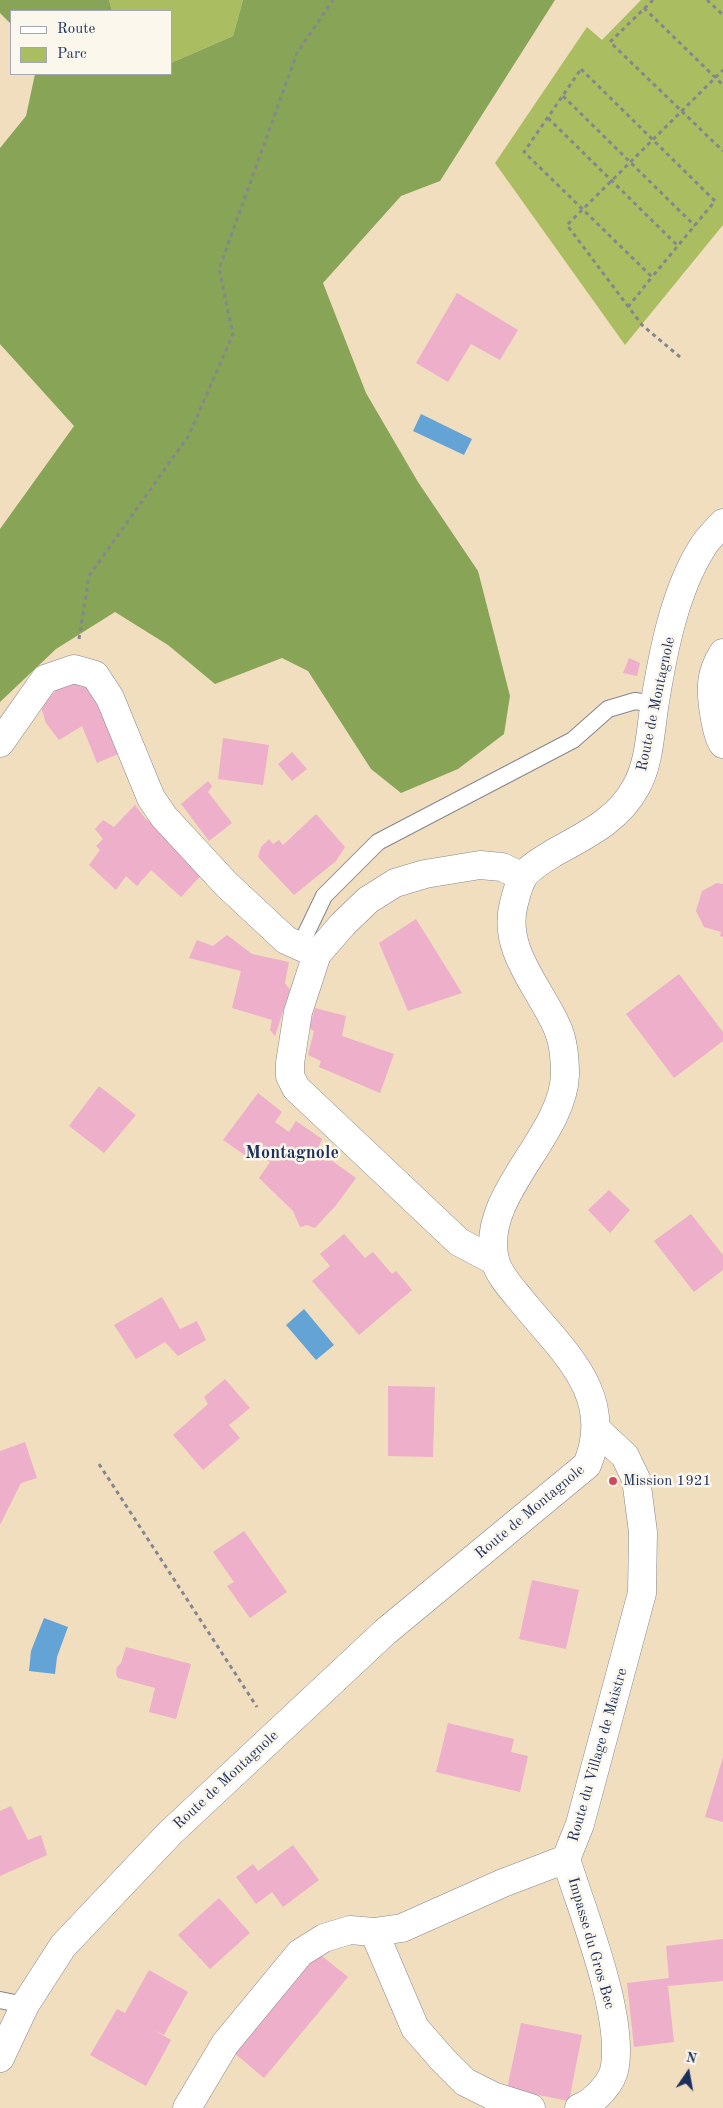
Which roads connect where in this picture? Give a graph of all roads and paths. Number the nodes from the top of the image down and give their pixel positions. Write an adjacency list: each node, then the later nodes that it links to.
1 (333, 0): 24 (path)
2 (653, 0): 4 (path)
3 (707, 0): 5 (path)
4 (644, 8): 7 (path); 10 (path)
5 (723, 15)
6 (723, 70): 7 (path)
7 (715, 78): 8 (path); 10 (path)
8 (723, 85)
9 (563, 96): 11 (path); 12 (path); 14 (path)
10 (682, 111): 12 (path); 13 (path)
11 (548, 118): 15 (path); 16 (path)
12 (653, 139): 14 (path); 17 (path)
13 (723, 151)
14 (630, 162): 15 (path); 17 (path)
15 (612, 180): 16 (path); 18 (path)
16 (583, 209): 19 (path); 20 (path)
17 (695, 226): 18 (path)
18 (678, 246): 19 (path)
19 (652, 277): 20 (path)
20 (628, 306): 21 (path)
21 (680, 357)
22 (723, 523): 25 (street, Route de Montagnole)
23 (723, 653): 27 (street)
24 (74, 669): 26 (street); 29 (street)
25 (654, 704): 28 (street, Route de Montagnole); 29 (lane)
26 (0, 743)
27 (723, 744)
28 (523, 877): 29 (street); 30 (street, Route de Montagnole)
29 (309, 950): 30 (street)
30 (495, 1261): 31 (street, Route de Montagnole)
31 (596, 1429): 33 (street, Route de Montagnole); 34 (street, Route du Village de Maistre)
32 (100, 1464): 33 (path)
33 (275, 1735): 36 (street, Route de Montagnole)
34 (566, 1859): 35 (street, Route du Village de Maistre); 38 (street, Impasse du Gros Bec)
35 (374, 1932): 39 (street, Route du Village de Maistre); 40 (street)
36 (13, 2002): 37 (street, Route de Montagnole)
37 (0, 2058)
38 (584, 2107)
39 (187, 2108)
40 (531, 2108)

